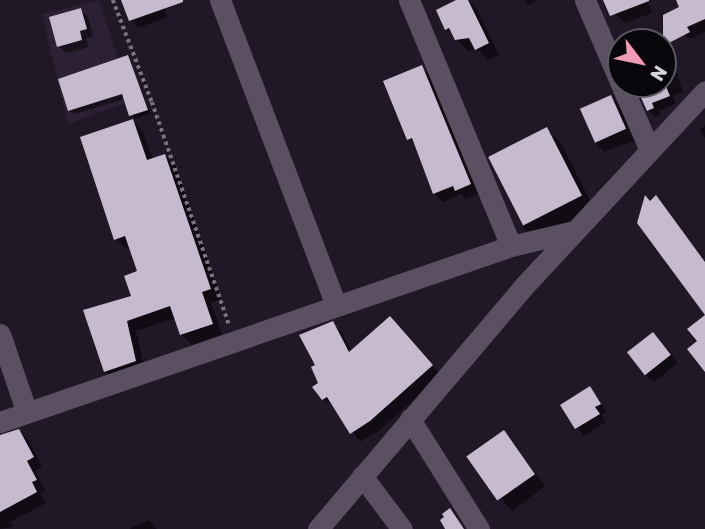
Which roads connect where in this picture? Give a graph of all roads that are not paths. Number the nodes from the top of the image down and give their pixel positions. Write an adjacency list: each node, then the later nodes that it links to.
1 (220, 0): 10 (street)
2 (409, 0): 9 (street)
3 (585, 0): 4 (street)
4 (607, 51)
5 (705, 90): 7 (street)
6 (627, 98): 7 (street)
7 (649, 148): 8 (street)
8 (574, 231): 9 (street); 13 (street)
9 (511, 246): 10 (street)
10 (336, 305): 12 (street)
11 (0, 334): 12 (street)
12 (27, 413): 14 (street)
13 (410, 419): 15 (street); 18 (street)
14 (0, 422)
15 (362, 476): 16 (street); 17 (street)
16 (318, 529)
17 (402, 529)
18 (479, 529)

